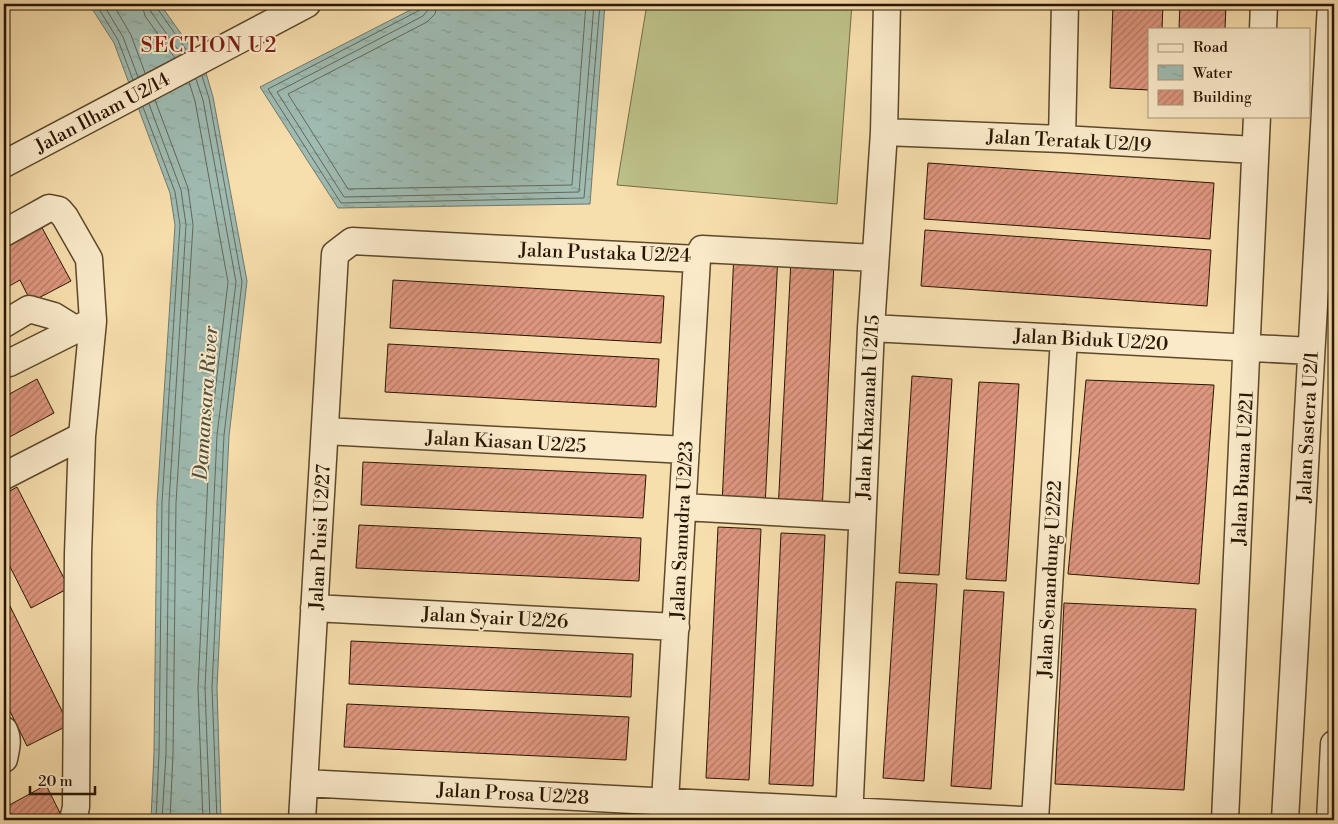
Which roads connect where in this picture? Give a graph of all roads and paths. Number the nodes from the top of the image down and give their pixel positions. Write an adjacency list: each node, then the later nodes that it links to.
1 (306, 4): 11 (street, Jalan Ilham U2/14)
2 (887, 4): 8 (street, Jalan Khazanah U2/15)
3 (1065, 4): 9 (street)
4 (1264, 4): 6 (street)
5 (1331, 4): 21 (street, Jalan Sastera U2/1)
6 (1263, 28)
7 (1257, 118): 10 (street, Jalan Buana U2/21)
8 (884, 132): 9 (street, Jalan Teratak U2/19); 14 (street, Jalan Khazanah U2/15)
9 (1062, 139): 10 (street, Jalan Teratak U2/19)
10 (1255, 150): 20 (street, Jalan Buana U2/21)
11 (10, 161)
12 (4, 232): 17 (street)
13 (335, 254): 15 (street, Jalan Pustaka U2/24); 23 (street, Jalan Puisi U2/27)
14 (875, 258): 15 (street, Jalan Pustaka U2/24); 18 (street, Jalan Khazanah U2/15)
15 (698, 259): 25 (street, Jalan Samudra U2/23)
16 (4, 324): 17 (street)
17 (84, 325): 22 (street); 24 (street)
18 (871, 328): 19 (street, Jalan Biduk U2/20); 28 (street, Jalan Khazanah U2/15)
19 (1064, 338): 20 (street, Jalan Biduk U2/20); 41 (street, Jalan Senandung U2/22)
20 (1247, 348): 21 (street, Jalan Biduk U2/20); 42 (street, Jalan Buana U2/21)
21 (1312, 351): 43 (street, Jalan Sastera U2/1)
22 (4, 364)
23 (325, 431): 25 (street, Jalan Kiasan U2/25); 29 (street, Jalan Puisi U2/27)
24 (82, 436): 26 (street); 38 (street)
25 (686, 450): 27 (street, Jalan Samudra U2/23)
26 (4, 476)
27 (683, 508): 28 (street); 30 (street, Jalan Samudra U2/23)
28 (862, 517): 37 (street, Jalan Khazanah U2/15)
29 (314, 608): 30 (street, Jalan Syair U2/26); 34 (street, Jalan Puisi U2/27)
30 (676, 627): 35 (street, Jalan Samudra U2/23)
31 (4, 730): 33 (street)
32 (1334, 744): 44 (street)
33 (4, 759)
34 (304, 782): 36 (street, Jalan Prosa U2/28); 39 (street, Jalan Puisi U2/27)
35 (666, 801): 36 (street, Jalan Prosa U2/28); 37 (street, Jalan Prosa U2/28)
36 (593, 809)
37 (850, 816): 40 (street, Jalan Prosa U2/28)
38 (73, 820)
39 (302, 820)
40 (1022, 820)
41 (1035, 820)
42 (1225, 820)
43 (1285, 820)
44 (1330, 820)

